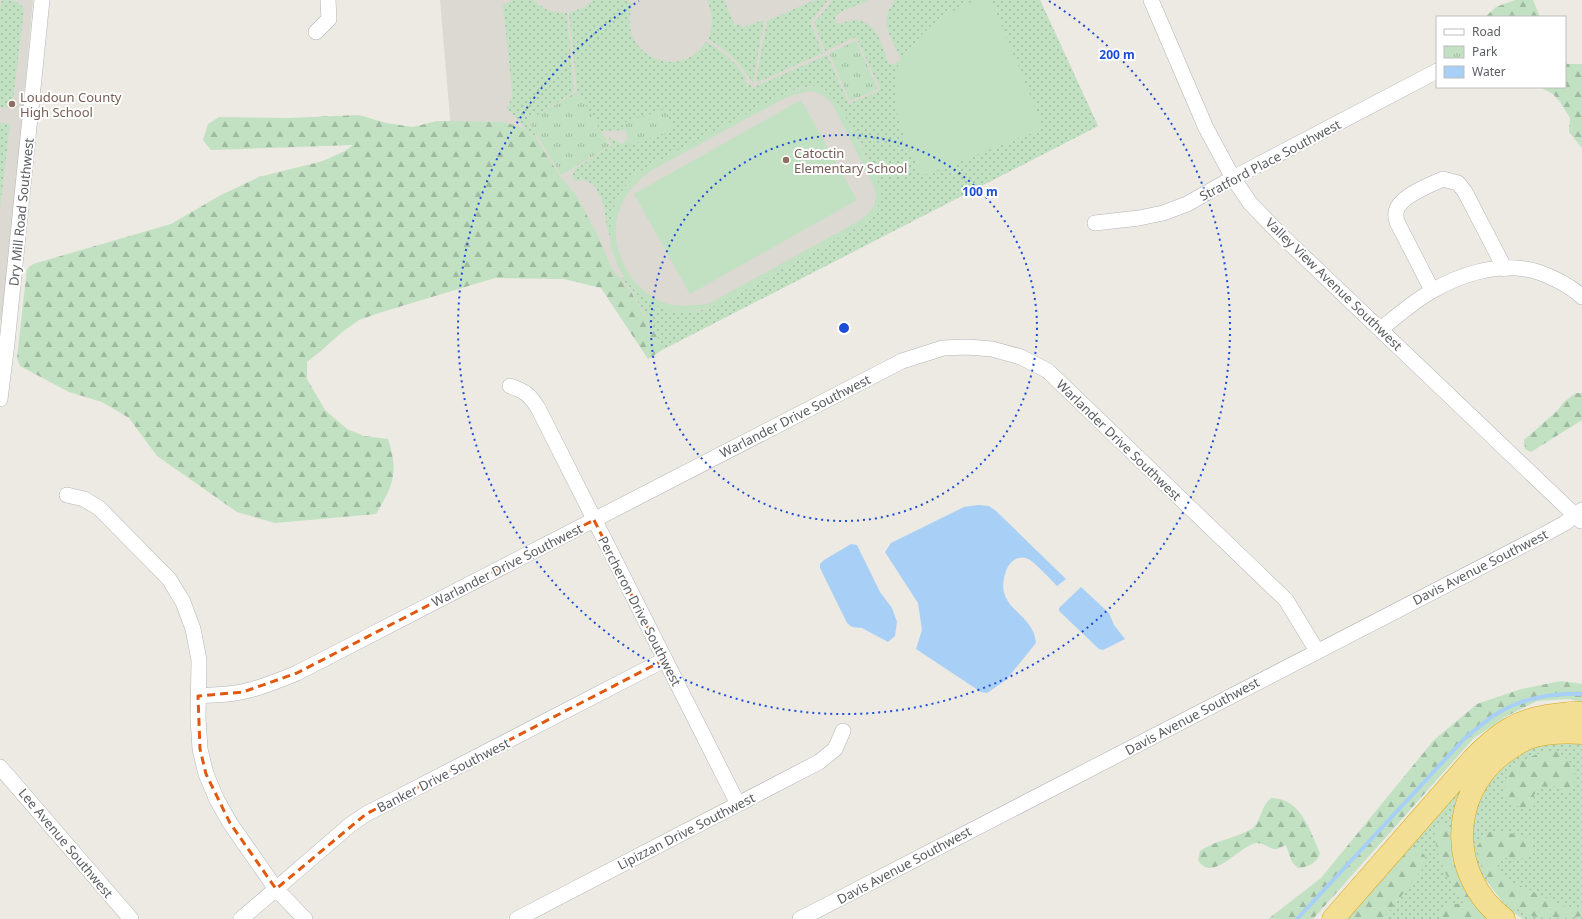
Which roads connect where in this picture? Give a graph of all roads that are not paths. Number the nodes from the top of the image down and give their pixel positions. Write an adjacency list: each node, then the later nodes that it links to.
1 (42, 0): 13 (street, Dry Mill Road Southwest)
2 (328, 0): 4 (street)
3 (1152, 0): 6 (street, Valley View Avenue Southwest)
4 (316, 32)
5 (1436, 72): 6 (street, Stratford Place Southwest)
6 (1233, 178): 7 (street, Stratford Place Southwest); 11 (street, Valley View Avenue Southwest)
7 (1095, 223)
8 (1505, 269): 9 (street); 9 (street); 10 (street)
9 (1432, 290): 11 (street)
10 (1582, 297)
11 (1380, 329): 15 (street, Valley View Avenue Southwest)
12 (510, 386): 16 (street, Percheron Drive Southwest)
13 (0, 399)
14 (67, 495): 19 (street)
15 (1580, 516): 17 (street, Davis Avenue Southwest)
16 (594, 520): 17 (street, Warlander Drive Southwest); 18 (street, Percheron Drive Southwest); 19 (street, Warlander Drive Southwest)
17 (1317, 651): 30 (street, Davis Avenue Southwest)
18 (664, 660): 24 (street, Percheron Drive Southwest); 25 (street, Banker Drive Southwest)
19 (198, 696): 25 (street)
20 (1582, 713): 31 (highway)
21 (843, 731): 24 (street, Lipizzan Drive Southwest)
22 (1582, 733): 32 (highway)
23 (0, 767): 26 (street, Lee Avenue Southwest)
24 (738, 804): 29 (street, Lipizzan Drive Southwest)
25 (276, 888): 27 (street, Banker Drive Southwest); 28 (street)
26 (131, 919)
27 (241, 919)
28 (305, 919)
29 (518, 919)
30 (800, 919)
31 (1332, 919)
32 (1504, 919)

